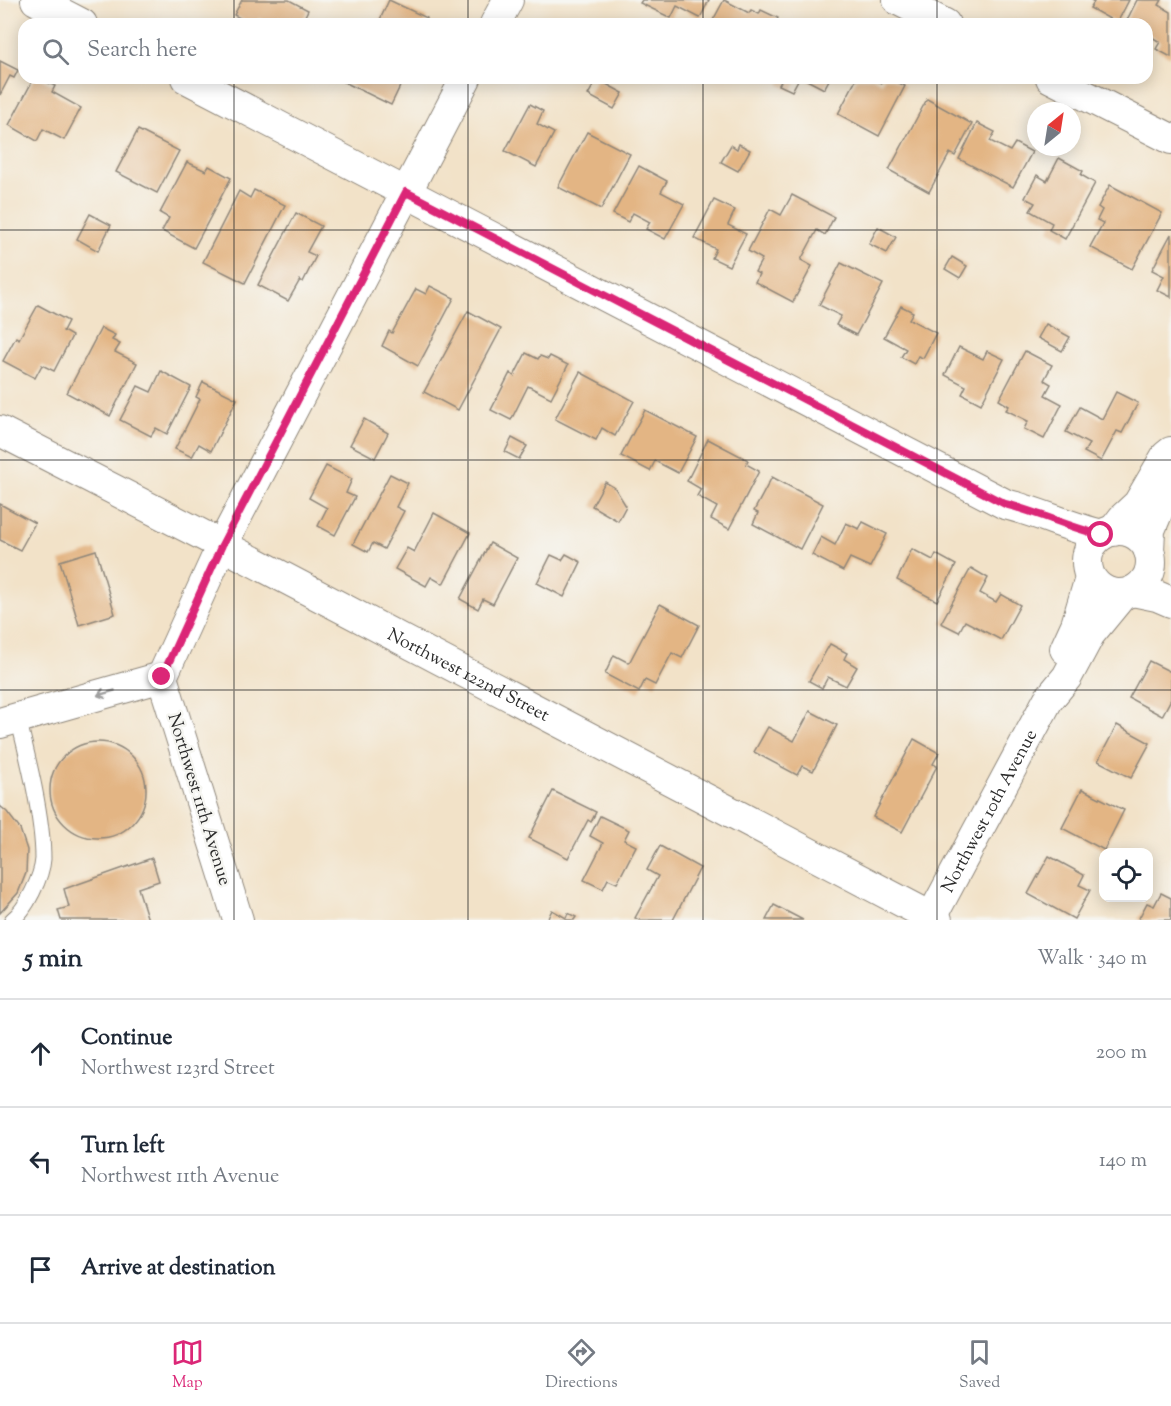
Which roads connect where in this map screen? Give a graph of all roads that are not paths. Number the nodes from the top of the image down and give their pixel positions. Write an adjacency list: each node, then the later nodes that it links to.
1 (36, 0): 4 (street)
2 (508, 0): 5 (street)
3 (898, 0): 6 (street)
4 (70, 18)
5 (498, 18)
6 (933, 18)
7 (198, 84): 11 (street)
8 (463, 84): 11 (street)
9 (1063, 84): 10 (street)
10 (1171, 139)
11 (406, 192): 15 (street); 17 (street)
12 (0, 431): 17 (street, Northwest 122nd Street)
13 (1171, 452): 16 (street)
14 (1171, 480): 18 (street)
15 (1005, 504): 16 (street); 19 (street)
16 (1107, 533): 18 (street); 19 (street)
17 (222, 545): 22 (street); 25 (street, Northwest 122nd Street)
18 (1157, 563): 20 (street)
19 (1088, 572): 20 (street); 23 (street, Northwest 10th Avenue)
20 (1127, 593): 21 (street); 23 (street, Northwest 10th Avenue)
21 (1171, 602)
22 (162, 677): 24 (street, one-way to 24); 27 (street, Northwest 11th Avenue)
23 (1048, 700): 25 (street, Northwest 10th Avenue)
24 (9, 720): 26 (lane)
25 (933, 919)
26 (12, 920)
27 (238, 920)

